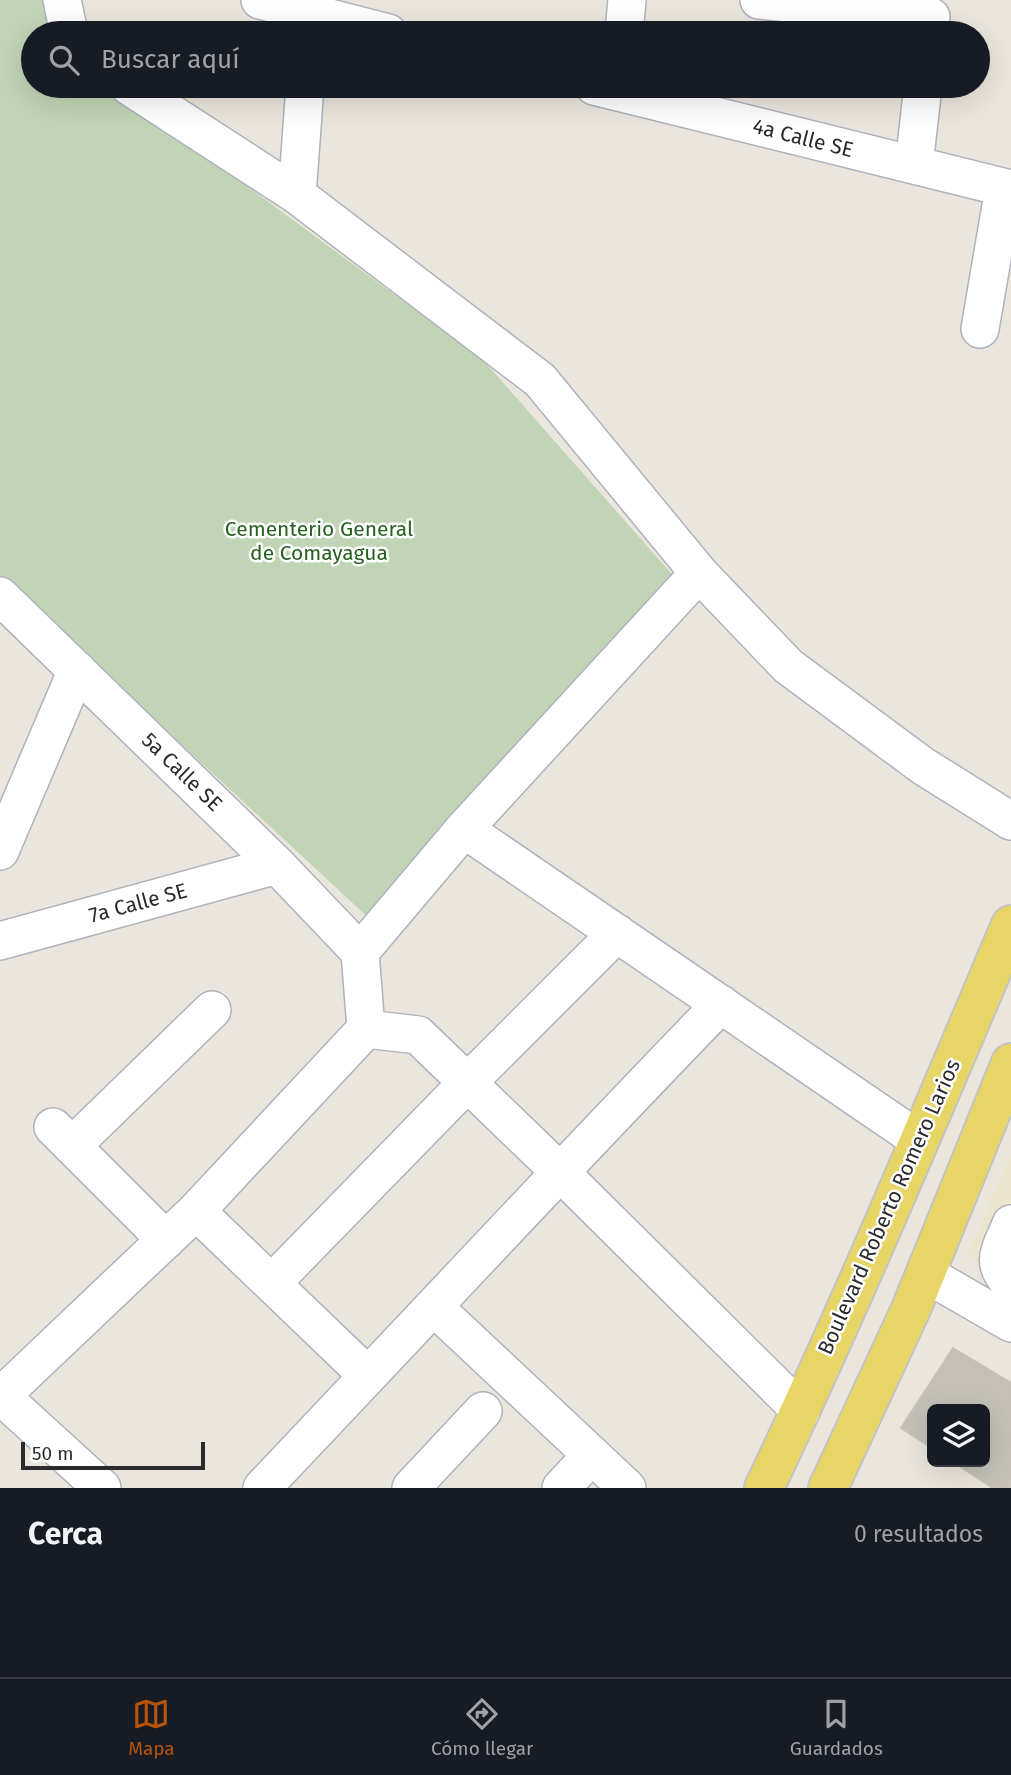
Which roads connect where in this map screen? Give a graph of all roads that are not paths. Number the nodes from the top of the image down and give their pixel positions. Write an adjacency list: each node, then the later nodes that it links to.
1 (62, 0): 7 (street)
2 (260, 0): 5 (street)
3 (627, 0): 9 (street)
4 (759, 0): 6 (street)
5 (310, 16): 8 (street)
6 (931, 17)
7 (66, 21)
8 (333, 21)
9 (625, 21)
10 (147, 98): 16 (street)
11 (304, 98): 16 (street)
12 (650, 98): 14 (street, 4a Calle SE)
13 (922, 98): 14 (street)
14 (914, 165): 15 (street, 4a Calle SE)
15 (1008, 189): 17 (street)
16 (297, 195): 18 (street)
17 (980, 329)
18 (699, 573): 21 (street); 22 (street)
19 (0, 596): 20 (street, 5a Calle SE)
20 (76, 670): 23 (street); 24 (street, 5a Calle SE)
21 (1011, 821)
22 (464, 828): 26 (street); 28 (street)
23 (0, 851)
24 (277, 865): 27 (street, 7a Calle SE); 28 (street, 5a Calle SE)
25 (1011, 925): 34 (main road, Boulevard Roberto Romero Larios)
26 (617, 933): 29 (street); 33 (street)
27 (0, 940)
28 (360, 952): 31 (street)
29 (720, 1004): 34 (street); 35 (street)
30 (212, 1010): 38 (street)
31 (366, 1029): 33 (street); 36 (street)
32 (1011, 1063): 39 (main road)
33 (468, 1082): 35 (street); 40 (street)
34 (919, 1140): 47 (main road, Boulevard Roberto Romero Larios)
35 (559, 1171): 42 (street); 47 (street)
36 (197, 1211): 38 (street); 40 (street)
37 (1011, 1224): 41 (street)
38 (166, 1240): 45 (street)
39 (926, 1274): 43 (street); 55 (main road)
40 (272, 1283): 44 (street)
41 (1011, 1284)
42 (434, 1307): 44 (street); 48 (street)
43 (1011, 1323)
44 (368, 1377): 50 (street)
45 (0, 1395): 49 (street)
46 (484, 1411): 51 (street)
47 (800, 1411): 54 (main road, Boulevard Roberto Romero Larios)
48 (592, 1455): 52 (street); 53 (street)
49 (102, 1488)
50 (262, 1488)
51 (411, 1488)
52 (561, 1488)
53 (627, 1488)
54 (764, 1488)
55 (828, 1488)

